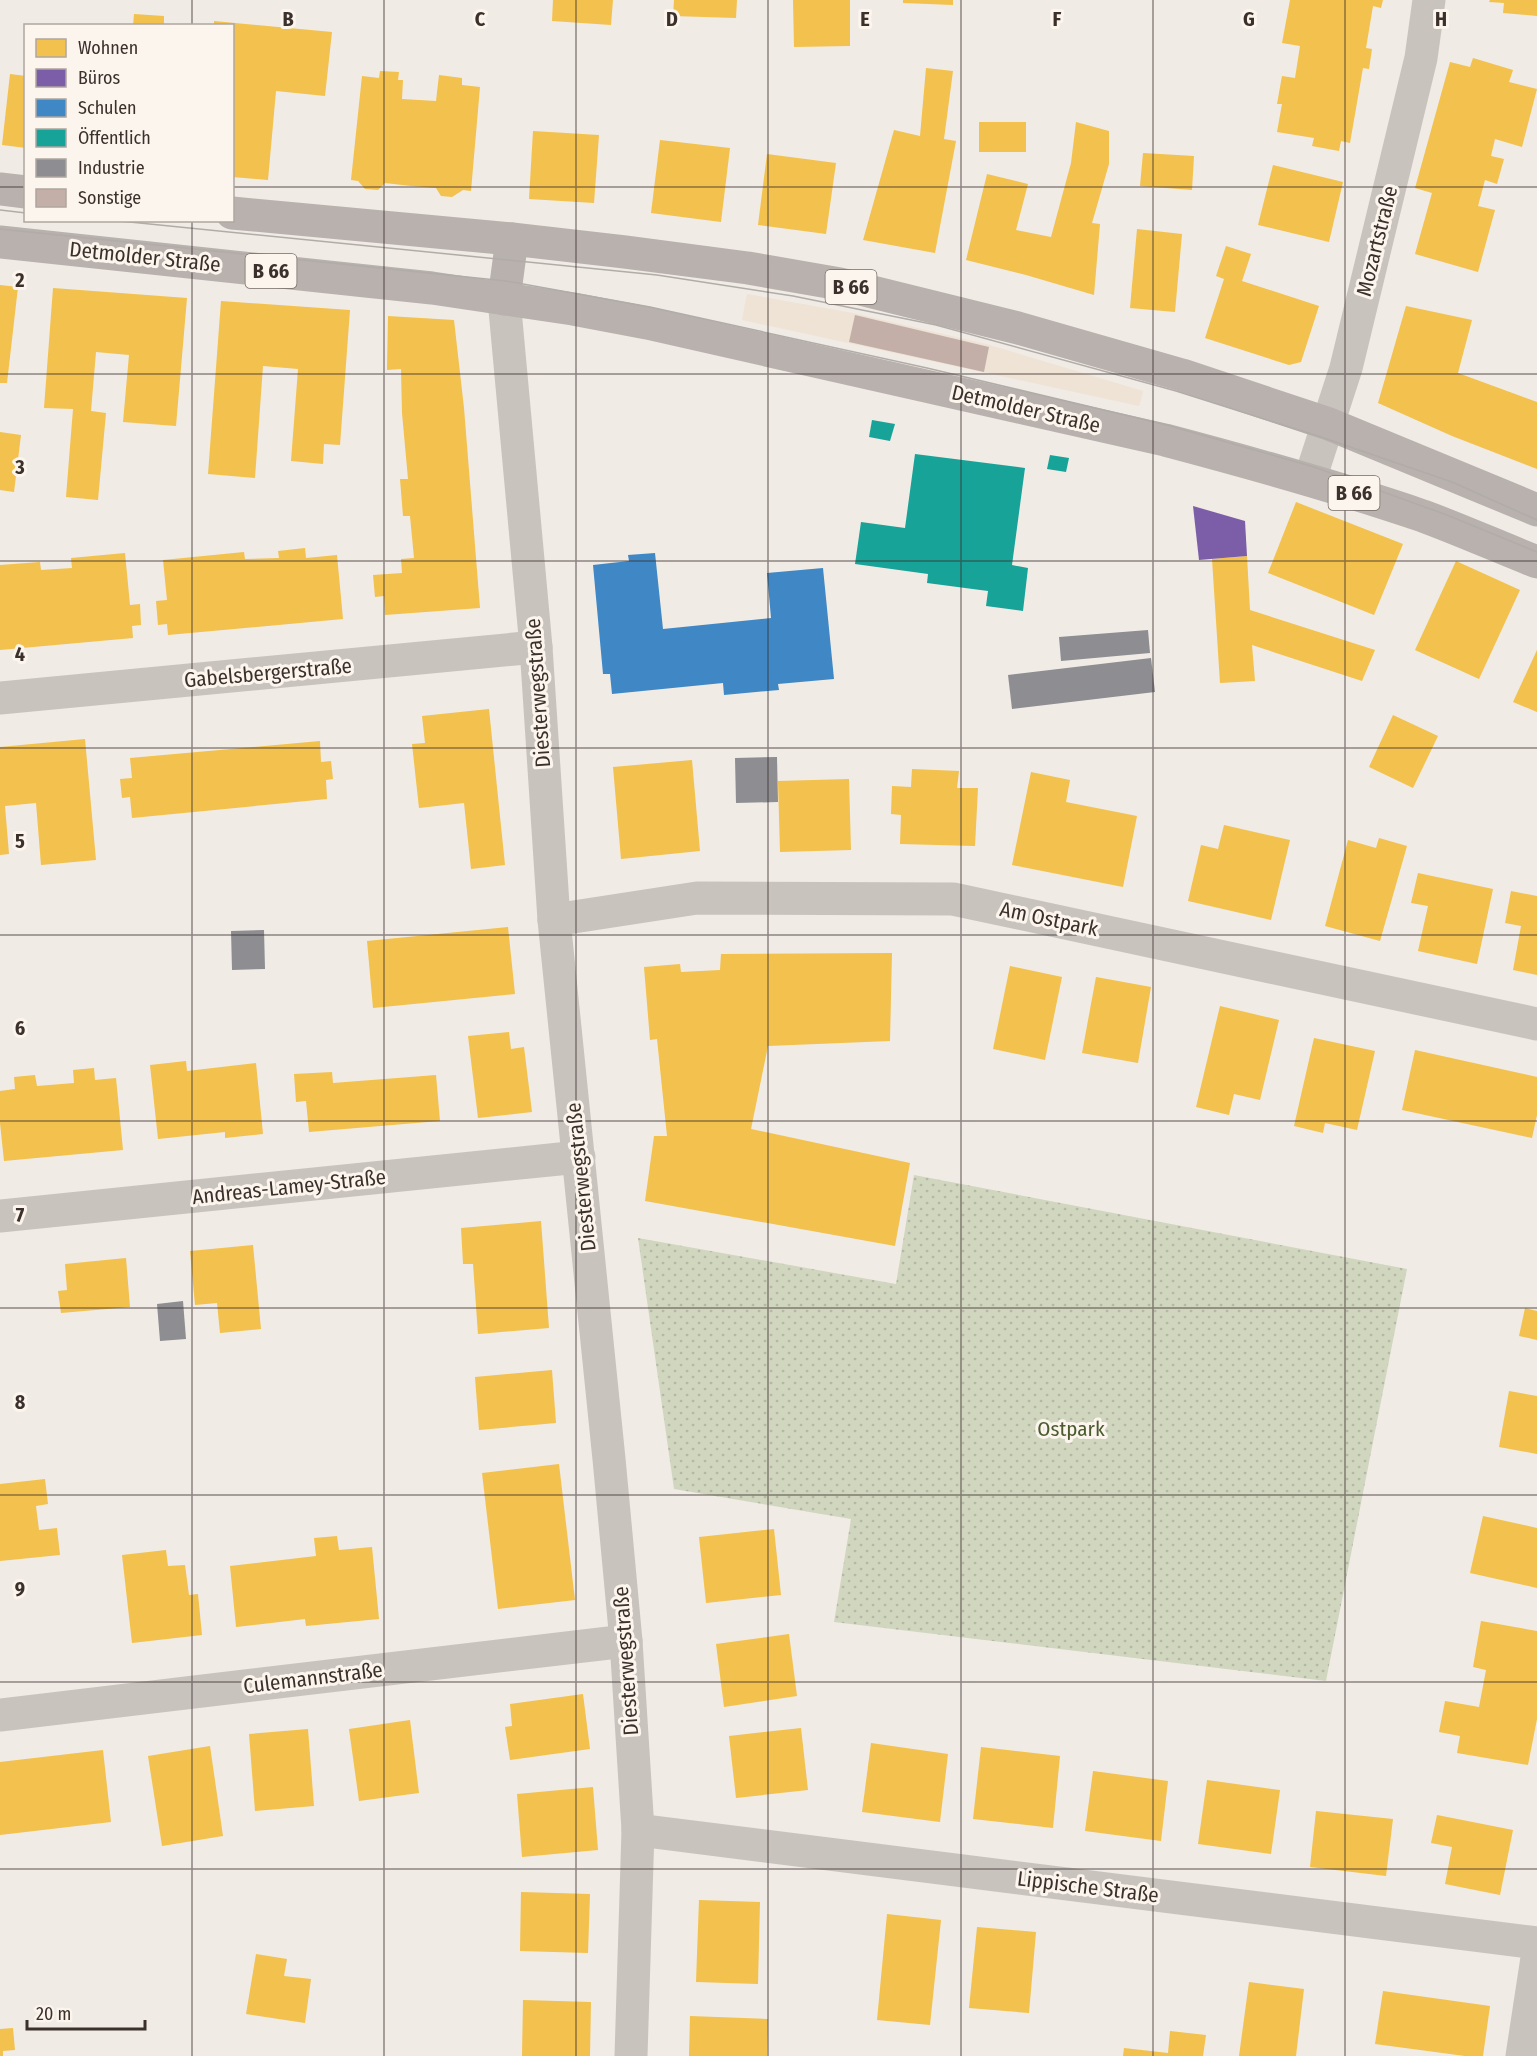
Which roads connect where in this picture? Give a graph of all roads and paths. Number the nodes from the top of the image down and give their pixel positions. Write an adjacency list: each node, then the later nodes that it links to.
1 (1429, 0): 8 (street, Mozartstraße)
2 (0, 189): 3 (main road)
3 (24, 192)
4 (234, 213): 5 (main road, B 66)
5 (512, 239): 7 (main road); 8 (main road, B 66)
6 (0, 242): 7 (main road, Detmolder Straße / B 66)
7 (504, 299): 9 (main road, Detmolder Straße / B 66); 12 (street, Diesterwegstraße)
8 (1329, 424): 9 (street, Mozartstraße); 10 (main road, B 66)
9 (1310, 479): 11 (main road, Detmolder Straße / B 66)
10 (1537, 510)
11 (1537, 562)
12 (536, 647): 13 (street, Gabelsbergerstraße); 14 (street, Diesterwegstraße)
13 (0, 698)
14 (554, 920): 15 (street, Am Ostpark); 16 (street, Diesterwegstraße)
15 (1537, 1024)
16 (579, 1157): 17 (street, Andreas-Lamey-Straße); 18 (street, Diesterwegstraße)
17 (0, 1216)
18 (626, 1641): 19 (street, Culemannstraße); 20 (street, Diesterwegstraße)
19 (0, 1715)
20 (638, 1830): 21 (street, Lippische Straße); 23 (street, Diesterwegstraße)
21 (1537, 1943)
22 (1537, 1958): 24 (street)
23 (631, 2056)
24 (1522, 2056)

